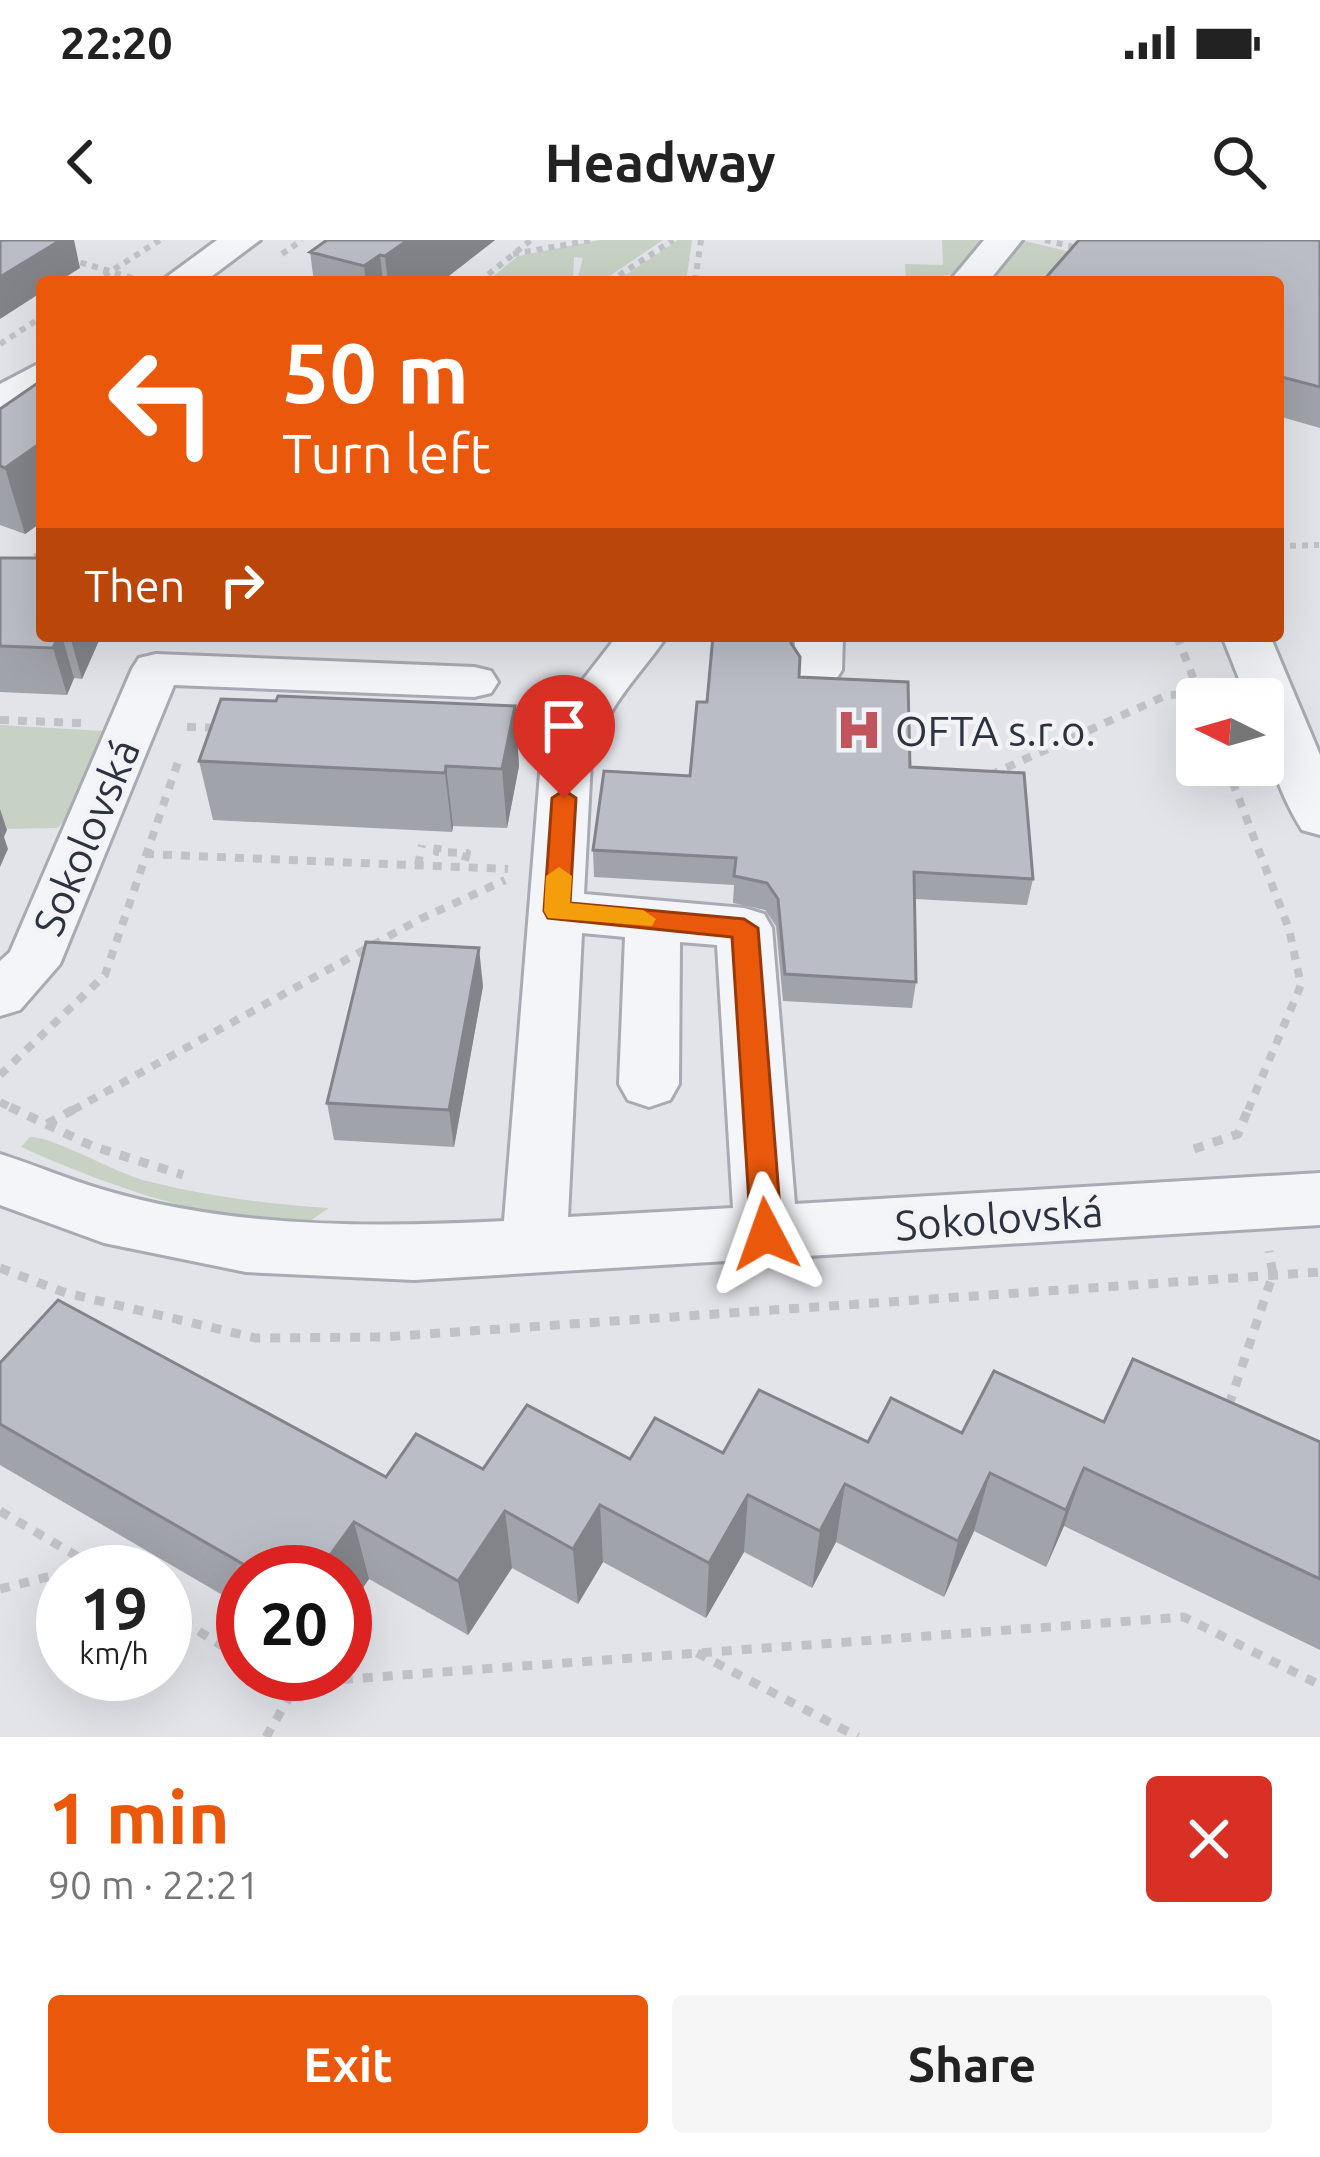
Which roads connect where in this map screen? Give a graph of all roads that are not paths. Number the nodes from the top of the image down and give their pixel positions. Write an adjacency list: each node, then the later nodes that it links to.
1 (242, 240): 3 (street)
2 (1004, 240): 4 (street)
3 (188, 276)
4 (973, 276)
5 (637, 642): 10 (street)
6 (1248, 642): 9 (street)
7 (162, 653): 8 (street, Sokolovská); 12 (street, Sokolovská)
8 (474, 682)
9 (1320, 818)
10 (557, 911): 11 (street); 17 (street)
11 (653, 920): 13 (street); 16 (street)
12 (0, 995)
13 (649, 1084)
14 (11, 1200): 17 (street, Sokolovská)
15 (1290, 1200): 16 (street, Sokolovská)
16 (766, 1234): 17 (street, Sokolovská)
17 (534, 1249)

